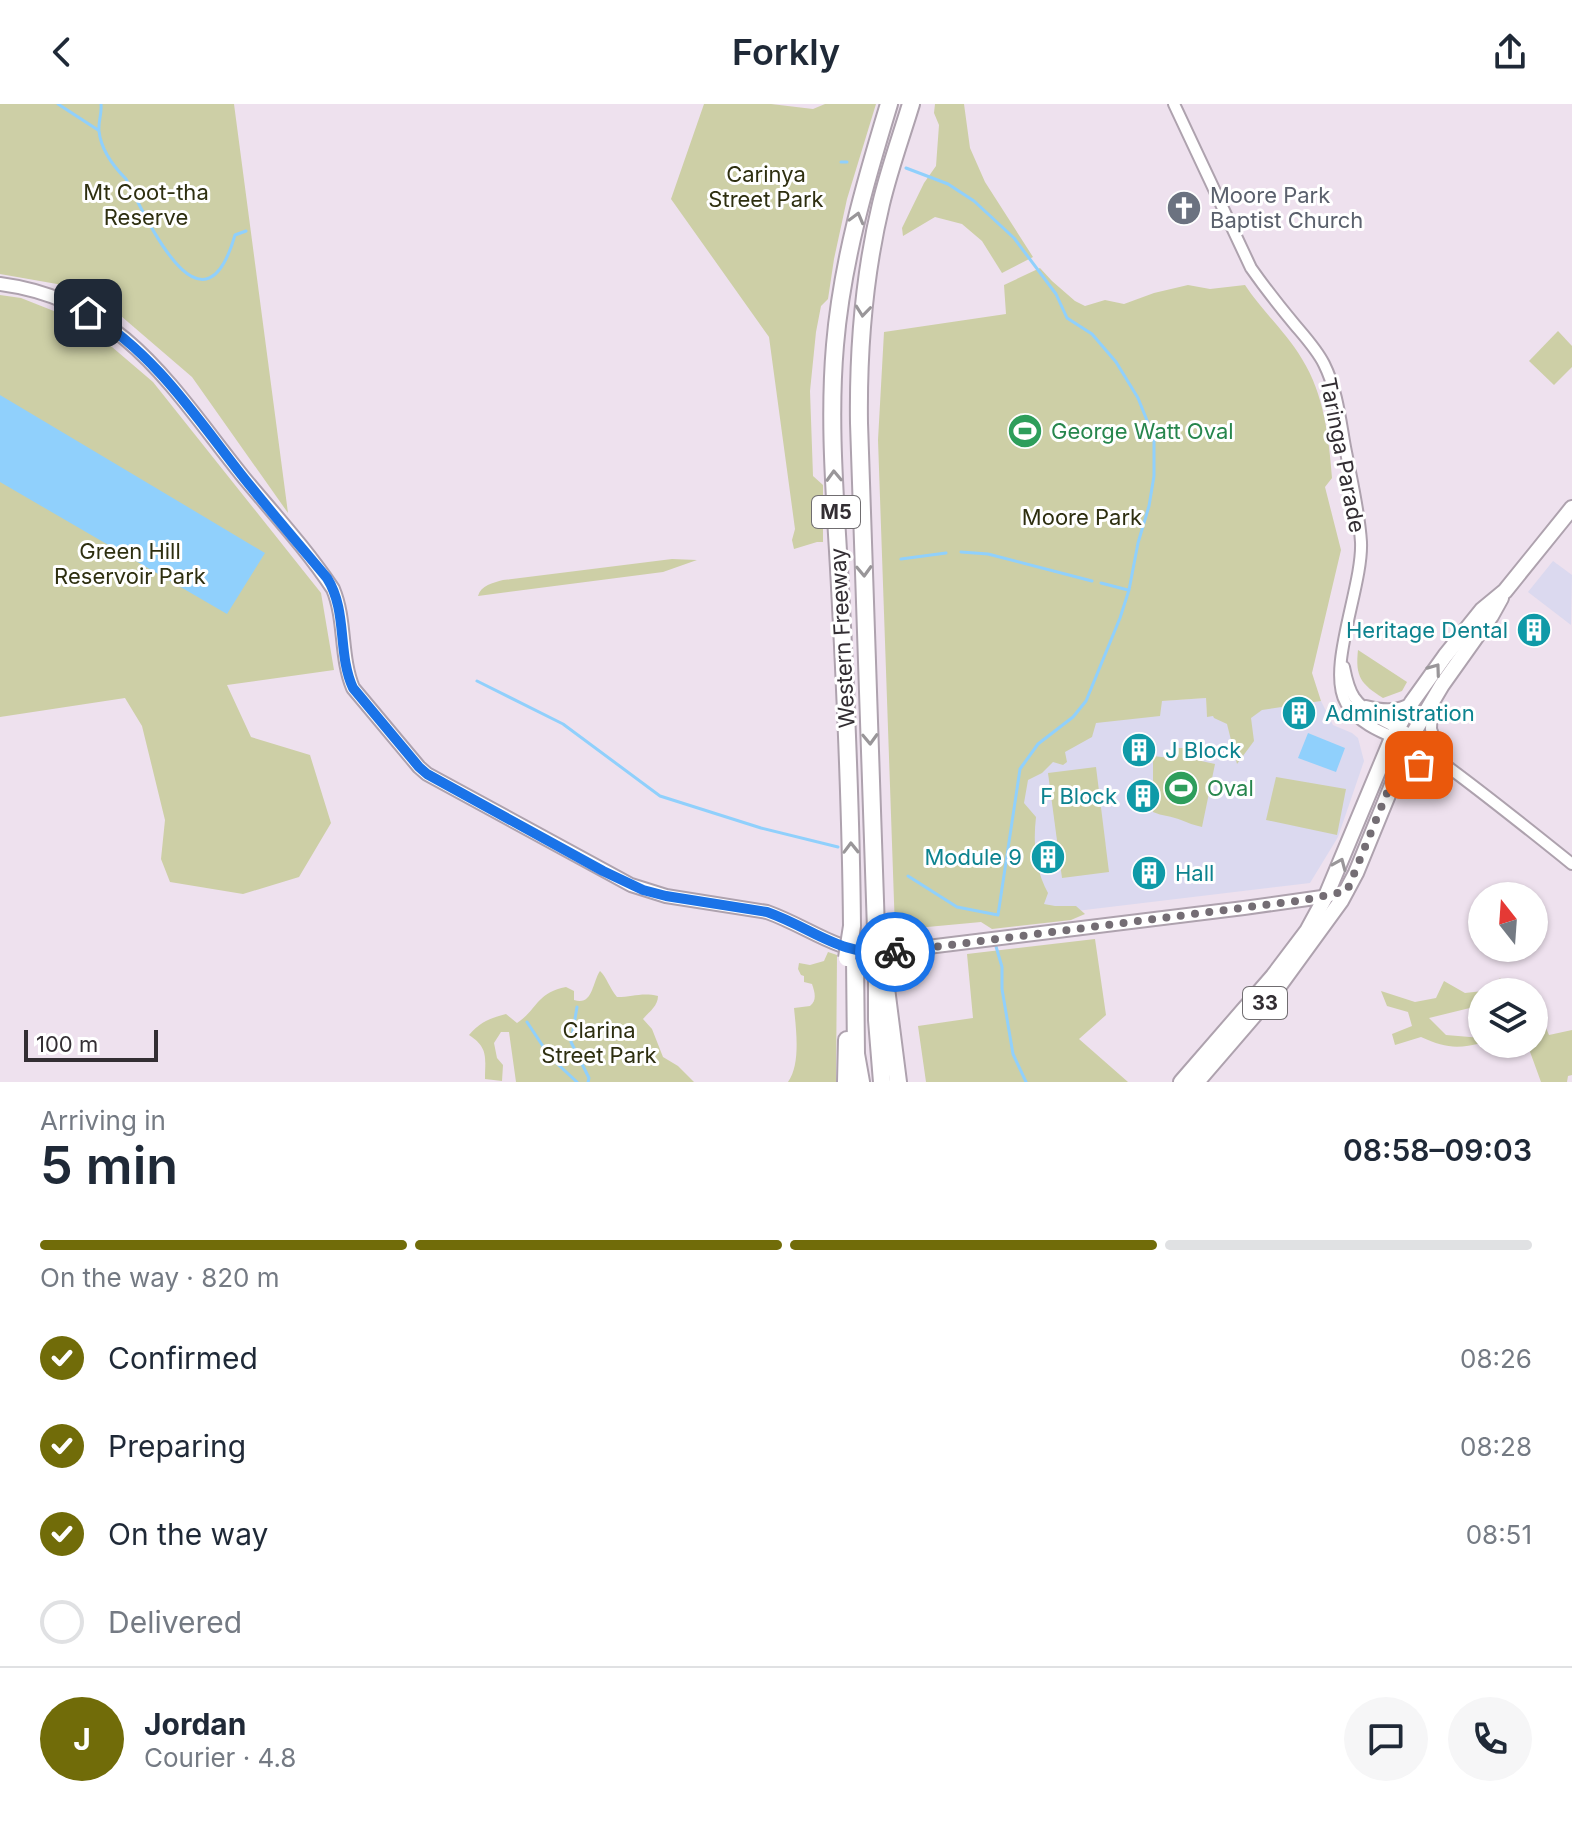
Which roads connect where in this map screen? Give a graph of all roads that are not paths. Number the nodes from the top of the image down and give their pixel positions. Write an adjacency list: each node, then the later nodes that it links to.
1 (889, 104): 19 (highway, Western Freeway / M5, one-way to 1, bridge)
2 (911, 104): 18 (highway, Western Freeway / M5, one-way to 18, bridge)
3 (1174, 104): 7 (street, Taringa Parade)
4 (0, 284): 17 (main road)
5 (1572, 508): 6 (highway, 33)
6 (1505, 591): 8 (highway, 33); 10 (highway, 33, one-way to 6)
7 (1342, 653): 9 (street, Taringa Parade); 11 (street, Taringa Parade)
8 (1434, 697): 12 (highway, 33); 13 (street)
9 (1355, 698): 10 (street); 11 (street)
10 (1412, 702): 11 (highway, 33)
11 (1395, 733): 12 (street); 17 (highway, 33, one-way to 11)
12 (1410, 740): 13 (street); 14 (highway, 33)
13 (1450, 767): 14 (street); 15 (street)
14 (1394, 776): 16 (highway, 33)
15 (1572, 864)
16 (1347, 891): 17 (main road); 25 (highway, 33)
17 (1326, 896): 24 (highway, 33)
18 (877, 974): 22 (highway, Western Freeway / M5); 23 (highway)
19 (851, 975): 20 (highway); 21 (highway, Western Freeway / M5)
20 (846, 1082)
21 (861, 1082)
22 (882, 1082)
23 (898, 1082)
24 (1181, 1082)
25 (1197, 1082)

